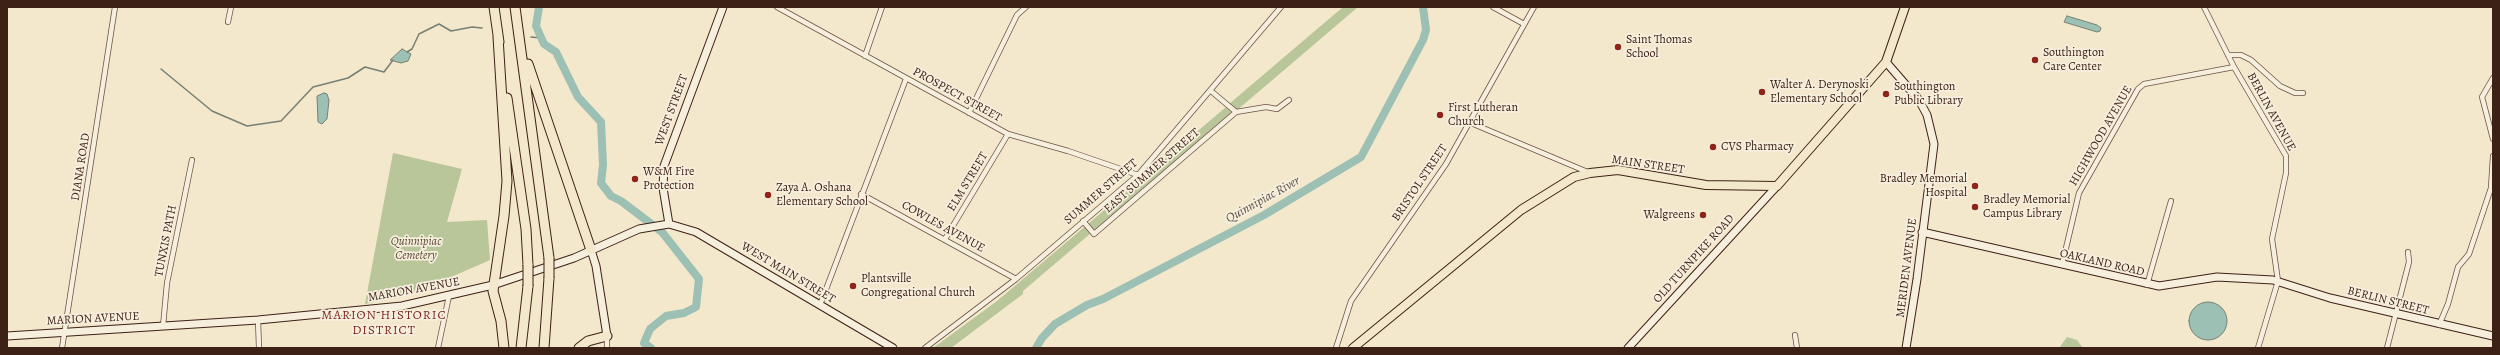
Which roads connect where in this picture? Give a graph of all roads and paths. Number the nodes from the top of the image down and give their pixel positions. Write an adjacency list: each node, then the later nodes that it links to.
1 (116, 7): 55 (street, DIANA ROAD)
2 (231, 7): 14 (street)
3 (494, 7): 16 (highway)
4 (723, 7): 39 (main road, WEST STREET)
5 (777, 7): 18 (street, PROSPECT STREET)
6 (882, 7): 18 (street)
7 (1026, 7): 27 (street)
8 (1281, 7): 23 (street, SUMMER STREET)
9 (1493, 7): 15 (street)
10 (1534, 7): 15 (street, BRISTOL STREET)
11 (1905, 7): 19 (highway)
12 (2204, 7): 17 (street, BERLIN AVENUE)
13 (515, 9): 42 (highway); 65 (highway, bridge)
14 (228, 22)
15 (1524, 24): 28 (street, BRISTOL STREET)
16 (498, 37): 47 (highway); 64 (highway, bridge)
17 (2228, 55): 20 (street, BERLIN AVENUE); 24 (street)
18 (865, 56): 22 (street, PROSPECT STREET)
19 (1886, 62): 35 (highway); 40 (main road, MERIDEN AVENUE)
20 (2234, 67): 44 (street, HIGHWOOD AVENUE); 46 (street, BERLIN AVENUE)
21 (2493, 78): 30 (street)
22 (906, 79): 27 (street, PROSPECT STREET); 36 (street)
23 (1211, 91): 26 (street); 34 (street, SUMMER STREET)
24 (2303, 93)
25 (1289, 100): 26 (street)
26 (1236, 112): 38 (street, EAST SUMMER STREET)
27 (970, 113): 29 (street, PROSPECT STREET)
28 (1471, 122): 33 (street); 70 (street, BRISTOL STREET)
29 (1008, 134): 34 (street, PROSPECT STREET); 41 (street, ELM STREET)
30 (2493, 139)
31 (2493, 156): 53 (street)
32 (192, 160): 54 (street, TUNXIS PATH)
33 (1590, 172): 35 (highway, MAIN STREET); 71 (highway, MAIN STREET)
34 (1138, 175): 38 (street, SUMMER STREET)
35 (1777, 186): 72 (main road, OLD TURNPIKE ROAD)
36 (861, 194): 41 (street, COWLES AVENUE); 50 (street)
37 (2171, 202): 48 (street)
38 (1083, 221): 45 (street, SUMMER STREET)
39 (669, 224): 42 (main road, MARION AVENUE); 50 (main road, WEST MAIN STREET)
40 (1922, 232): 44 (main road, OAKLAND ROAD); 74 (main road, MERIDEN AVENUE)
41 (945, 239): 45 (street, COWLES AVENUE)
42 (591, 250): 47 (main road, MARION AVENUE); 58 (main road)
43 (2408, 252): 51 (street)
44 (2062, 265): 48 (main road, OAKLAND ROAD)
45 (1016, 279): 69 (street, SUMMER STREET)
46 (2278, 281): 48 (main road, OAKLAND ROAD); 51 (main road, BERLIN STREET); 75 (street)
47 (493, 285): 49 (main road, MARION AVENUE); 63 (highway)
48 (2147, 285)
49 (449, 296): 52 (main road, MARION AVENUE); 62 (street)
50 (820, 305): 68 (main road, WEST MAIN STREET)
51 (2396, 314): 53 (main road, BERLIN STREET); 76 (street)
52 (258, 320): 54 (main road, MARION AVENUE); 61 (street)
53 (2439, 324): 59 (main road, BERLIN STREET)
54 (163, 326): 55 (main road, MARION AVENUE)
55 (65, 331): 57 (main road, MARION AVENUE); 60 (street, DIANA ROAD)
56 (1795, 335): 73 (street)
57 (7, 336)
58 (607, 336): 66 (highway); 67 (street)
59 (2493, 336)
60 (62, 348)
61 (259, 348)
62 (438, 348)
63 (504, 348)
64 (521, 348)
65 (544, 348)
66 (579, 348)
67 (607, 348)
68 (893, 348)
69 (925, 348)
70 (1336, 348)
71 (1353, 348)
72 (1628, 348)
73 (1797, 348)
74 (1906, 348)
75 (2258, 348)
76 (2387, 348)

